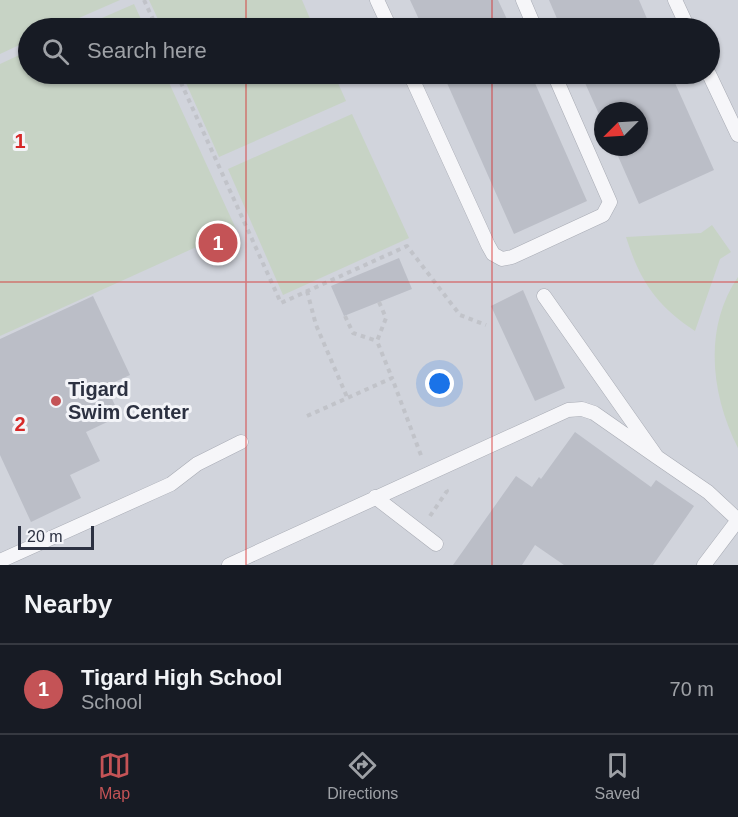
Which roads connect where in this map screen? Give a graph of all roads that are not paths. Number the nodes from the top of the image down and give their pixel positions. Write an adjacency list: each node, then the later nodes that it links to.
1 (377, 0): 4 (lane)
2 (523, 0): 5 (lane)
3 (675, 0): 6 (lane)
4 (385, 18)
5 (531, 18)
6 (683, 18)
7 (415, 84): 8 (lane)
8 (558, 84)
9 (714, 84): 10 (lane)
10 (738, 135)
11 (544, 296): 13 (lane)
12 (241, 442): 17 (lane)
13 (657, 457): 14 (lane); 15 (lane)
14 (375, 497): 16 (lane); 18 (lane)
15 (738, 520): 19 (lane)
16 (436, 544)
17 (0, 561)
18 (229, 565)
19 (704, 565)

